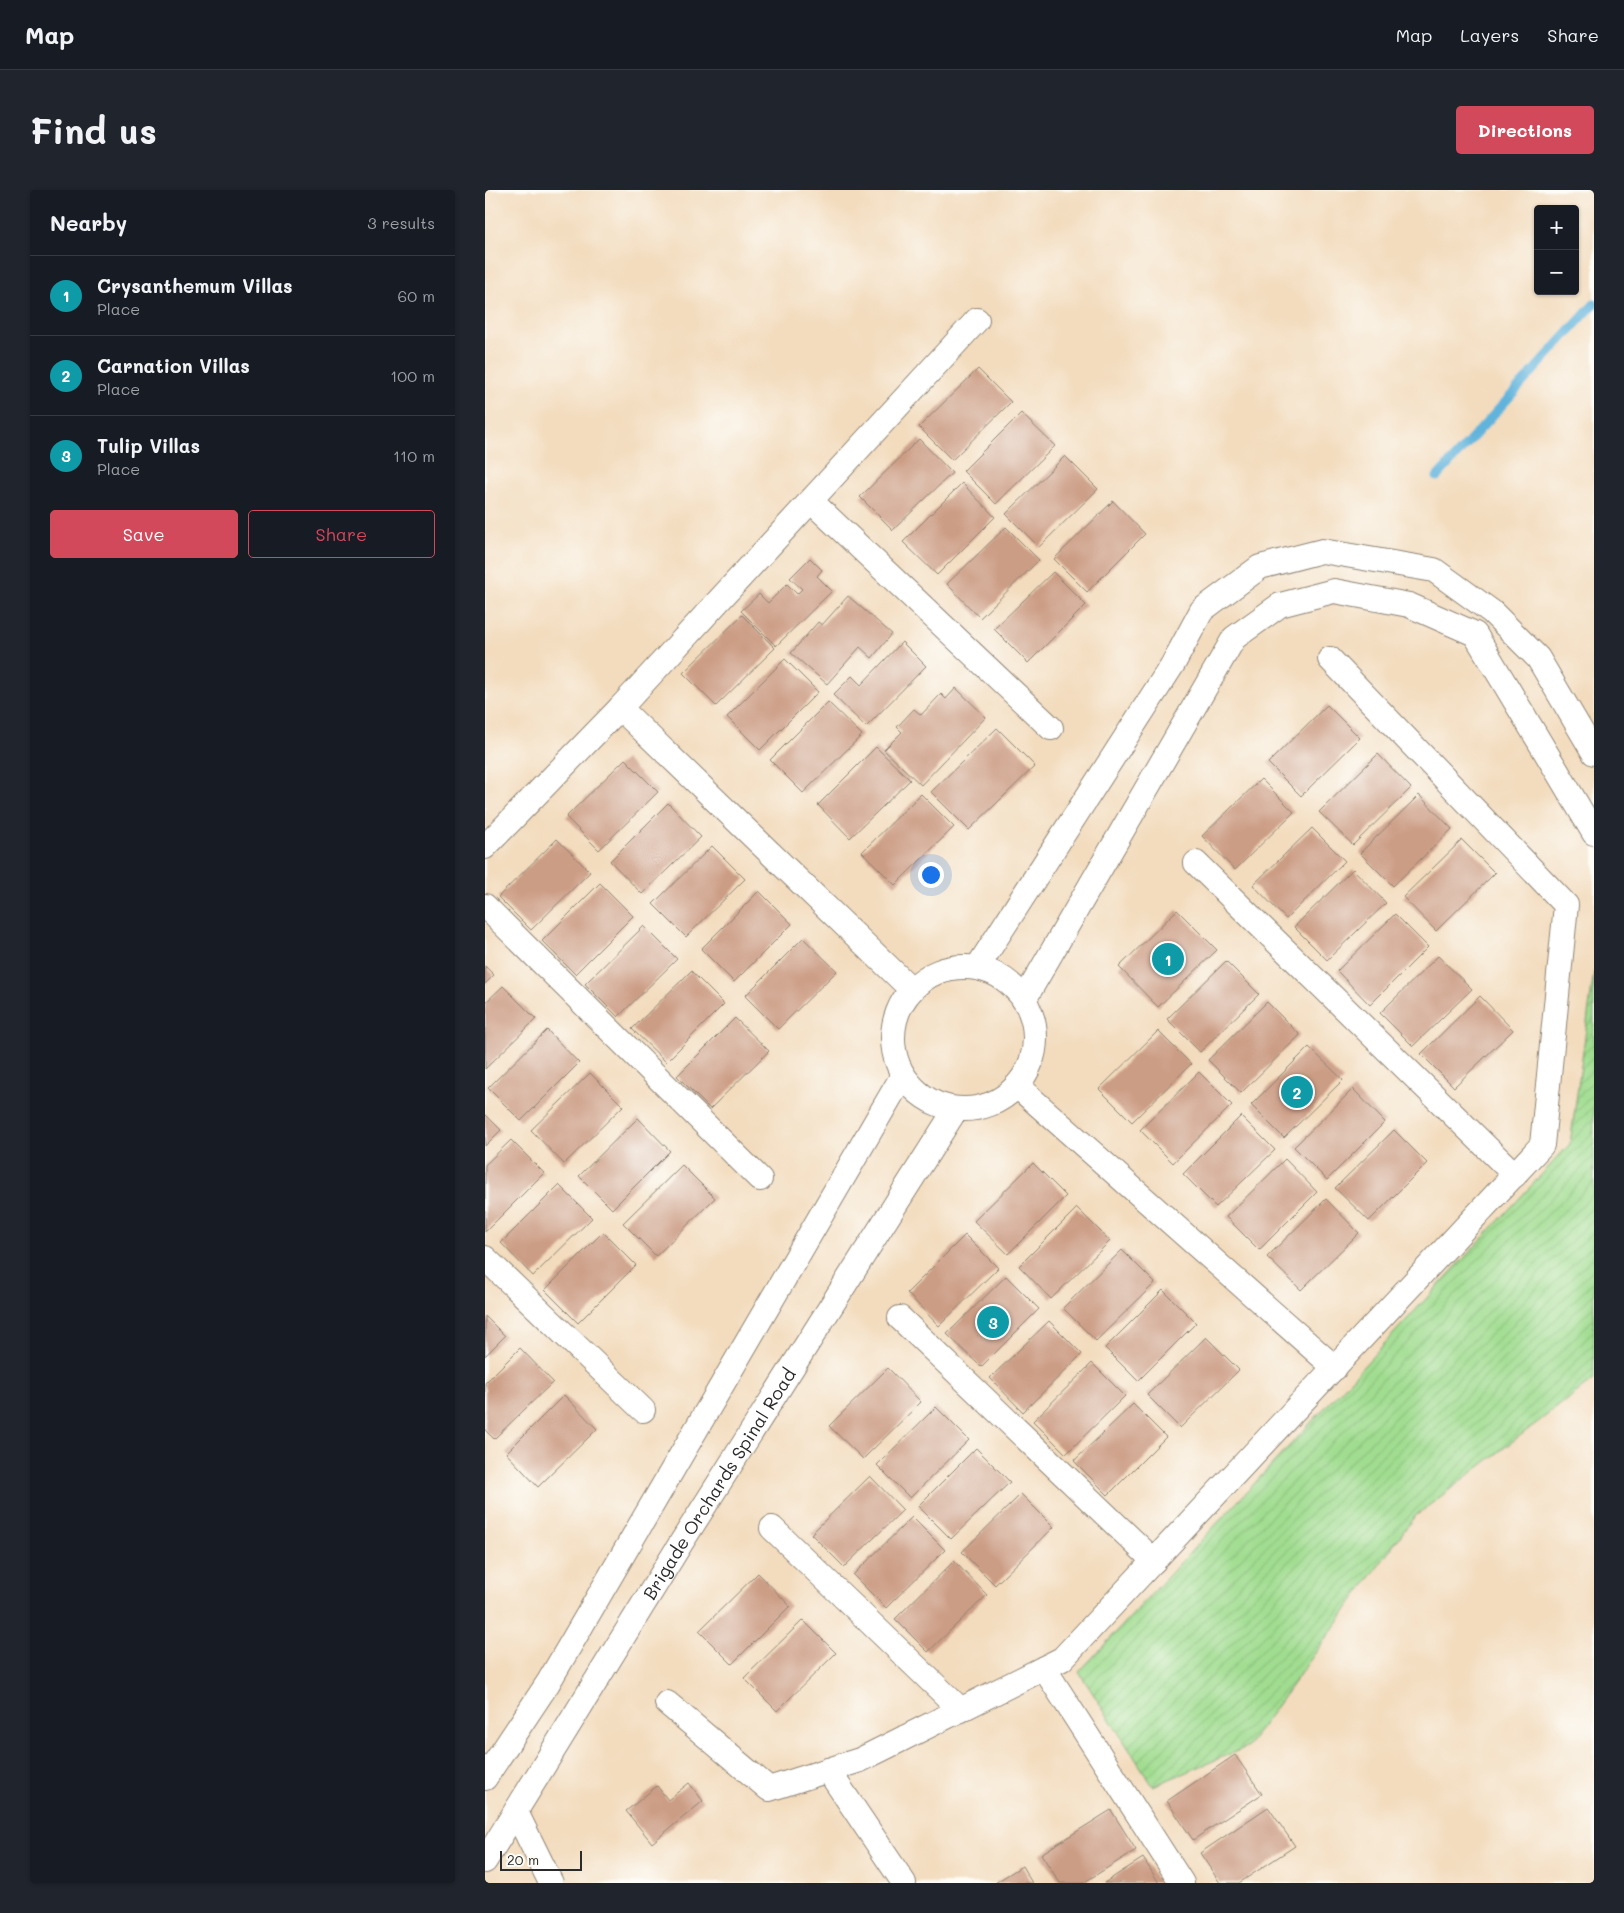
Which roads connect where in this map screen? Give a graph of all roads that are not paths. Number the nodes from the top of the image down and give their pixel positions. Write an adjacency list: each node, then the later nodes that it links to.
1 (977, 320): 2 (street)
2 (811, 501): 4 (street); 5 (street)
3 (1330, 659): 17 (street)
4 (620, 708): 8 (street); 12 (street)
5 (1051, 728)
6 (1594, 753): 11 (street)
7 (1594, 832): 13 (street)
8 (485, 847)
9 (1196, 863): 17 (street)
10 (485, 906): 18 (street)
11 (977, 968): 12 (street); 13 (street)
12 (911, 989): 14 (street)
13 (1024, 1000): 15 (street)
14 (903, 1075): 16 (street); 29 (street)
15 (1017, 1086): 16 (street); 21 (street)
16 (956, 1109): 30 (street, Brigade Orchards Spinal Road)
17 (1515, 1175): 21 (street)
18 (760, 1178)
19 (485, 1258): 22 (street)
20 (900, 1318): 24 (street)
21 (1335, 1368): 24 (street)
22 (643, 1410)
23 (772, 1528): 27 (street)
24 (1154, 1561): 25 (street)
25 (1044, 1668): 27 (street); 34 (street)
26 (667, 1703): 28 (street)
27 (961, 1710): 28 (street)
28 (828, 1770): 33 (street)
29 (485, 1778)
30 (516, 1812): 31 (street, Brigade Orchards Spinal Road); 32 (street)
31 (485, 1861)
32 (551, 1883)
33 (904, 1883)
34 (1182, 1883)

